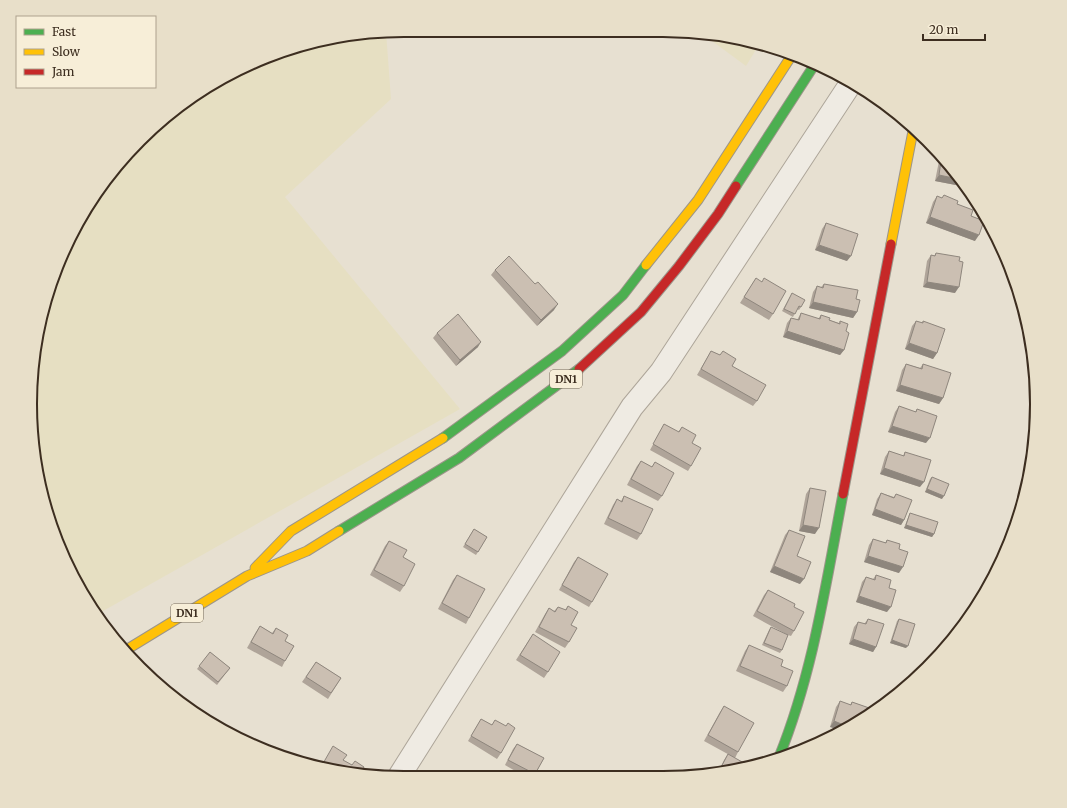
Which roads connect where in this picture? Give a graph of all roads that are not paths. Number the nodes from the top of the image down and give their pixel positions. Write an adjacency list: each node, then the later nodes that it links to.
1 (789, 59): 5 (main road, DN1)
2 (812, 69): 5 (main road, DN1)
3 (849, 87): 8 (street)
4 (912, 135): 7 (main road)
5 (247, 576): 6 (main road, DN1)
6 (130, 648)
7 (781, 752)
8 (403, 771)

